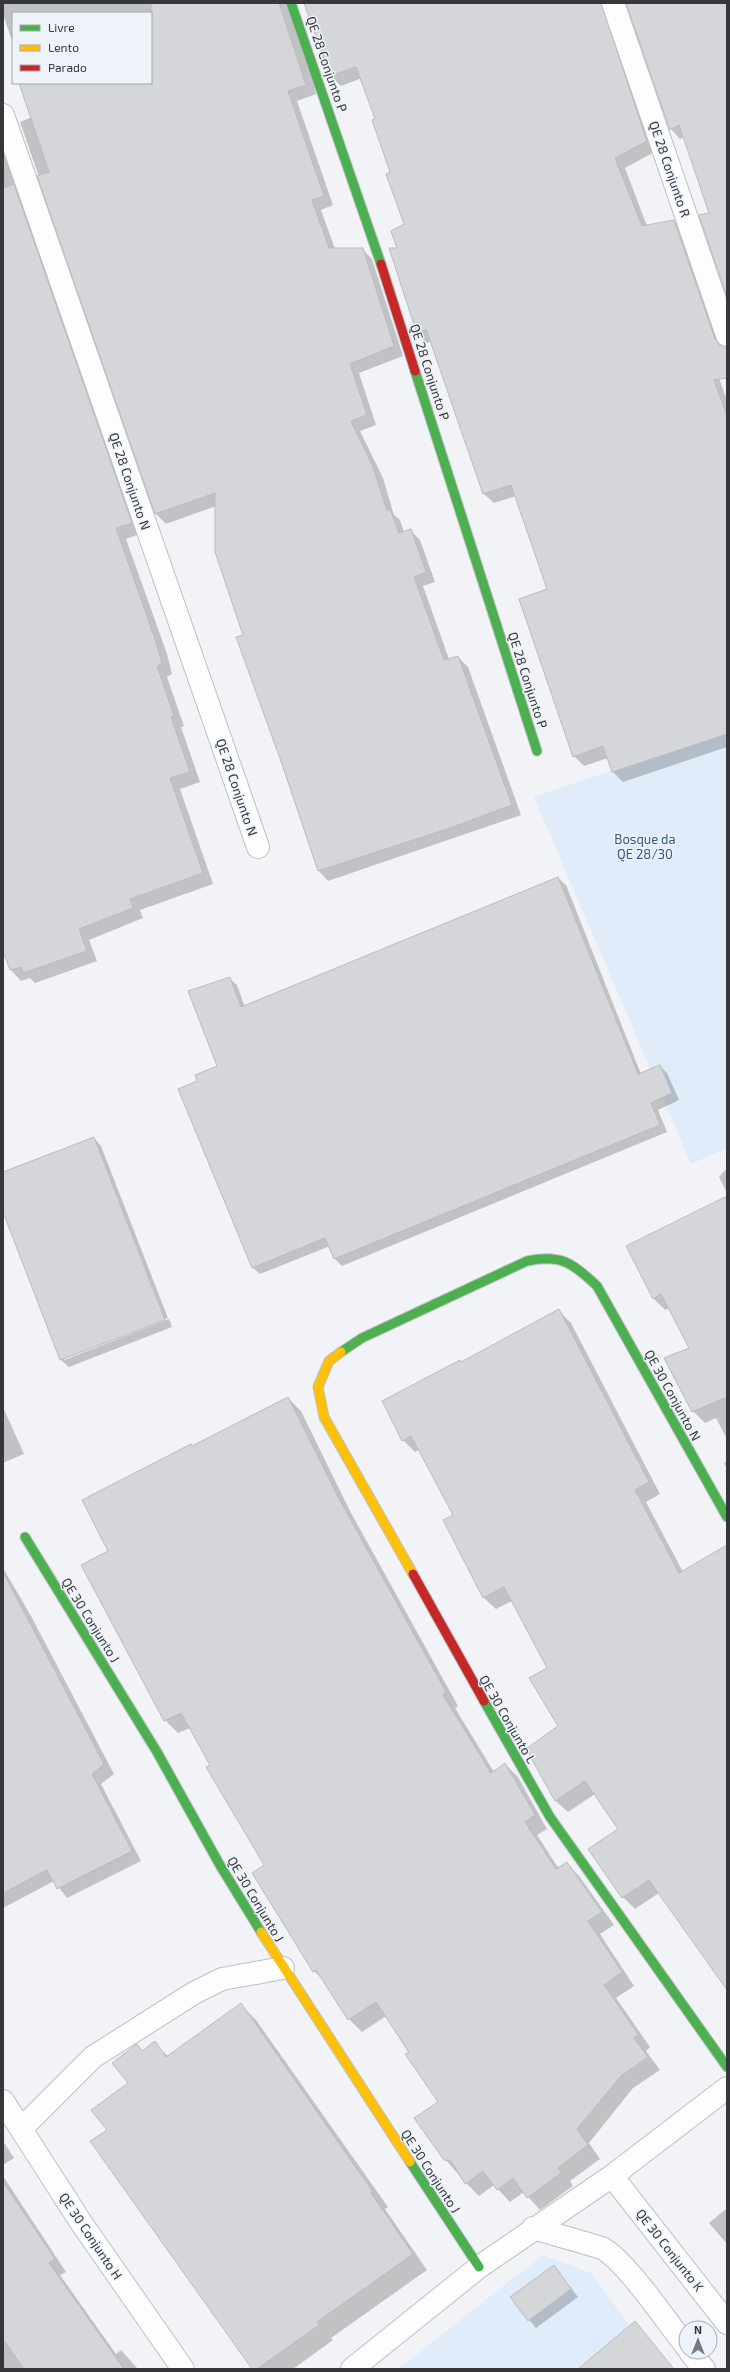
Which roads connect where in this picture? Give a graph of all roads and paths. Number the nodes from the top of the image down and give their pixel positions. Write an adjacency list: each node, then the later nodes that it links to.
1 (291, 3): 5 (street, QE 28 Conjunto P)
2 (613, 3): 4 (street, QE 28 Conjunto R)
3 (3, 115): 6 (street, QE 28 Conjunto N)
4 (727, 335)
5 (537, 751)
6 (258, 847)
7 (328, 1361): 8 (street, QE 30 Conjunto N); 11 (street, QE 30 Conjunto L)
8 (727, 1518)
9 (25, 1537): 10 (street, QE 30 Conjunto J)
10 (283, 1968): 14 (street); 17 (street, QE 30 Conjunto J)
11 (727, 2067)
12 (727, 2088): 15 (street)
13 (3, 2101): 14 (street, QE 30 Conjunto H)
14 (21, 2129): 21 (street, QE 30 Conjunto H)
15 (612, 2176): 16 (street); 18 (street, QE 30 Conjunto K)
16 (534, 2228): 17 (street); 19 (street)
17 (479, 2267): 22 (street)
18 (727, 2324)
19 (678, 2336)
20 (697, 2360): 23 (street)
21 (183, 2369)
22 (352, 2369)
23 (704, 2369)

